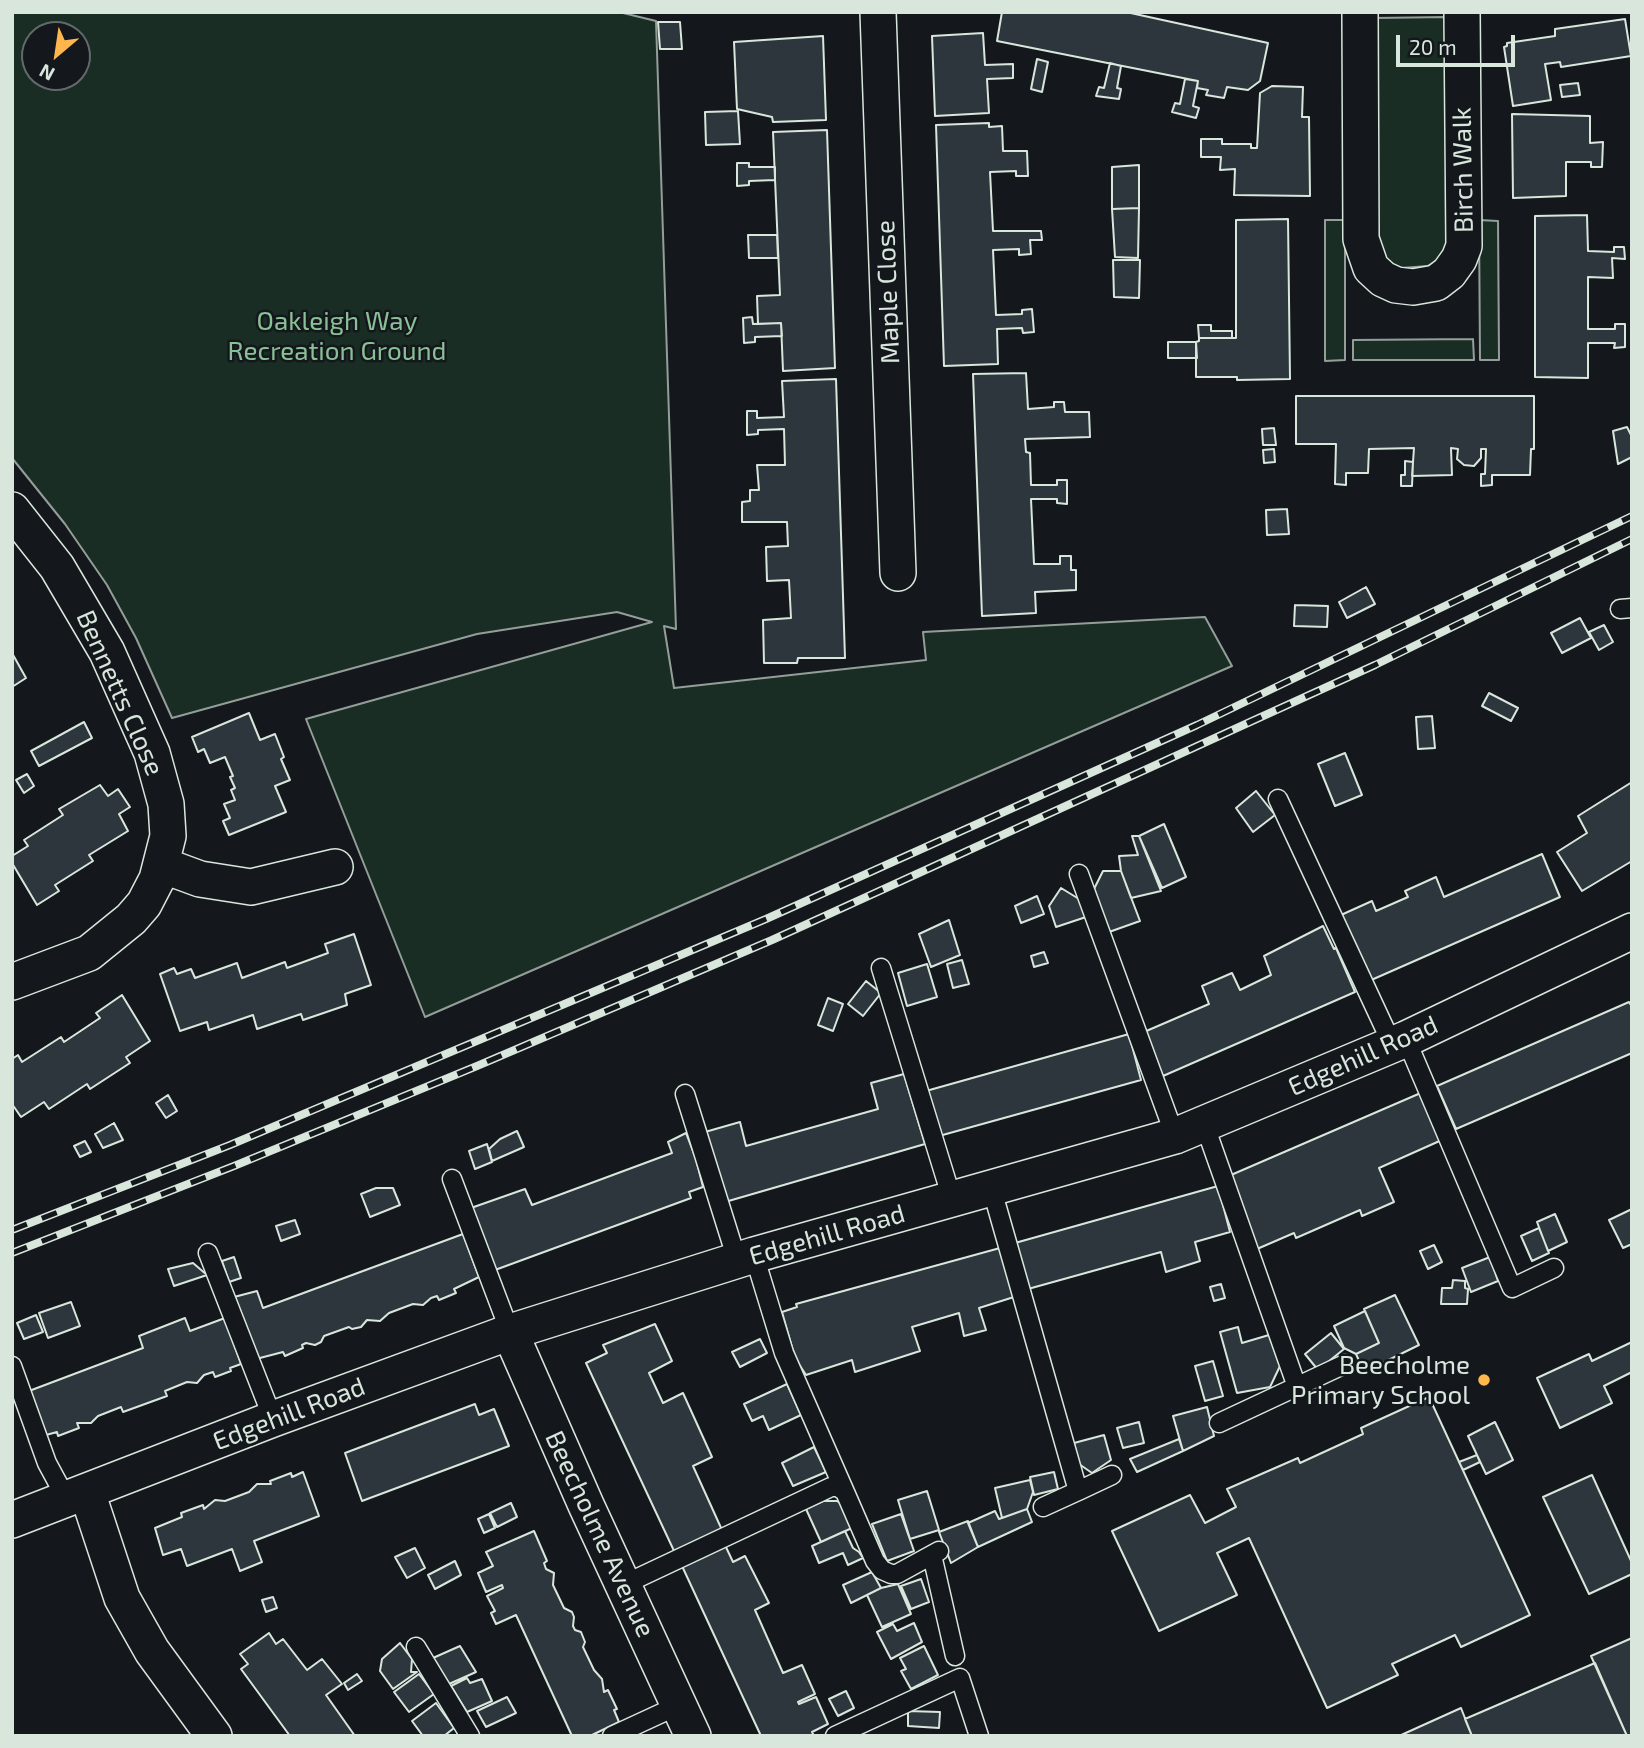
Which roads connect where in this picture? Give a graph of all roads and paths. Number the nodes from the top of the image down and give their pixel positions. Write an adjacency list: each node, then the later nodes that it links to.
1 (878, 12): 5 (street, Maple Close)
2 (1360, 12): 3 (street, Birch Walk)
3 (1462, 12)
4 (14, 516): 7 (street, Bennetts Close)
5 (898, 573)
6 (1278, 799): 13 (lane)
7 (162, 865): 8 (street); 12 (street, Bennetts Close)
8 (335, 867)
9 (1079, 874): 15 (lane)
10 (1632, 931): 13 (street, Edgehill Road)
11 (881, 968): 18 (lane)
12 (12, 982)
13 (1399, 1041): 15 (street, Edgehill Road); 21 (lane)
14 (685, 1094): 20 (lane)
15 (1190, 1131): 17 (street, Edgehill Road); 25 (lane)
16 (452, 1179): 22 (lane)
17 (992, 1190): 18 (street, Edgehill Road); 29 (lane)
18 (952, 1199): 20 (street, Edgehill Road)
19 (208, 1253): 26 (lane)
20 (745, 1258): 22 (street, Edgehill Road); 30 (lane)
21 (1554, 1268)
22 (510, 1332): 26 (street, Edgehill Road); 34 (street, Beecholme Avenue)
23 (1345, 1364): 25 (lane)
24 (12, 1366): 31 (lane)
25 (1297, 1387): 27 (lane)
26 (273, 1419): 31 (street, Edgehill Road)
27 (1220, 1423)
28 (1112, 1475): 29 (lane)
29 (1078, 1491): 32 (lane)
30 (845, 1492): 34 (lane); 36 (lane)
31 (77, 1496): 33 (street, Edgehill Road); 38 (street)
32 (1043, 1507)
33 (12, 1520)
34 (623, 1584): 37 (street, Beecholme Avenue)
35 (416, 1647): 39 (lane)
36 (955, 1656)
37 (686, 1721): 40 (lane)
38 (214, 1736)
39 (470, 1736)
40 (612, 1736)
41 (835, 1736): 42 (lane)
42 (979, 1736)

